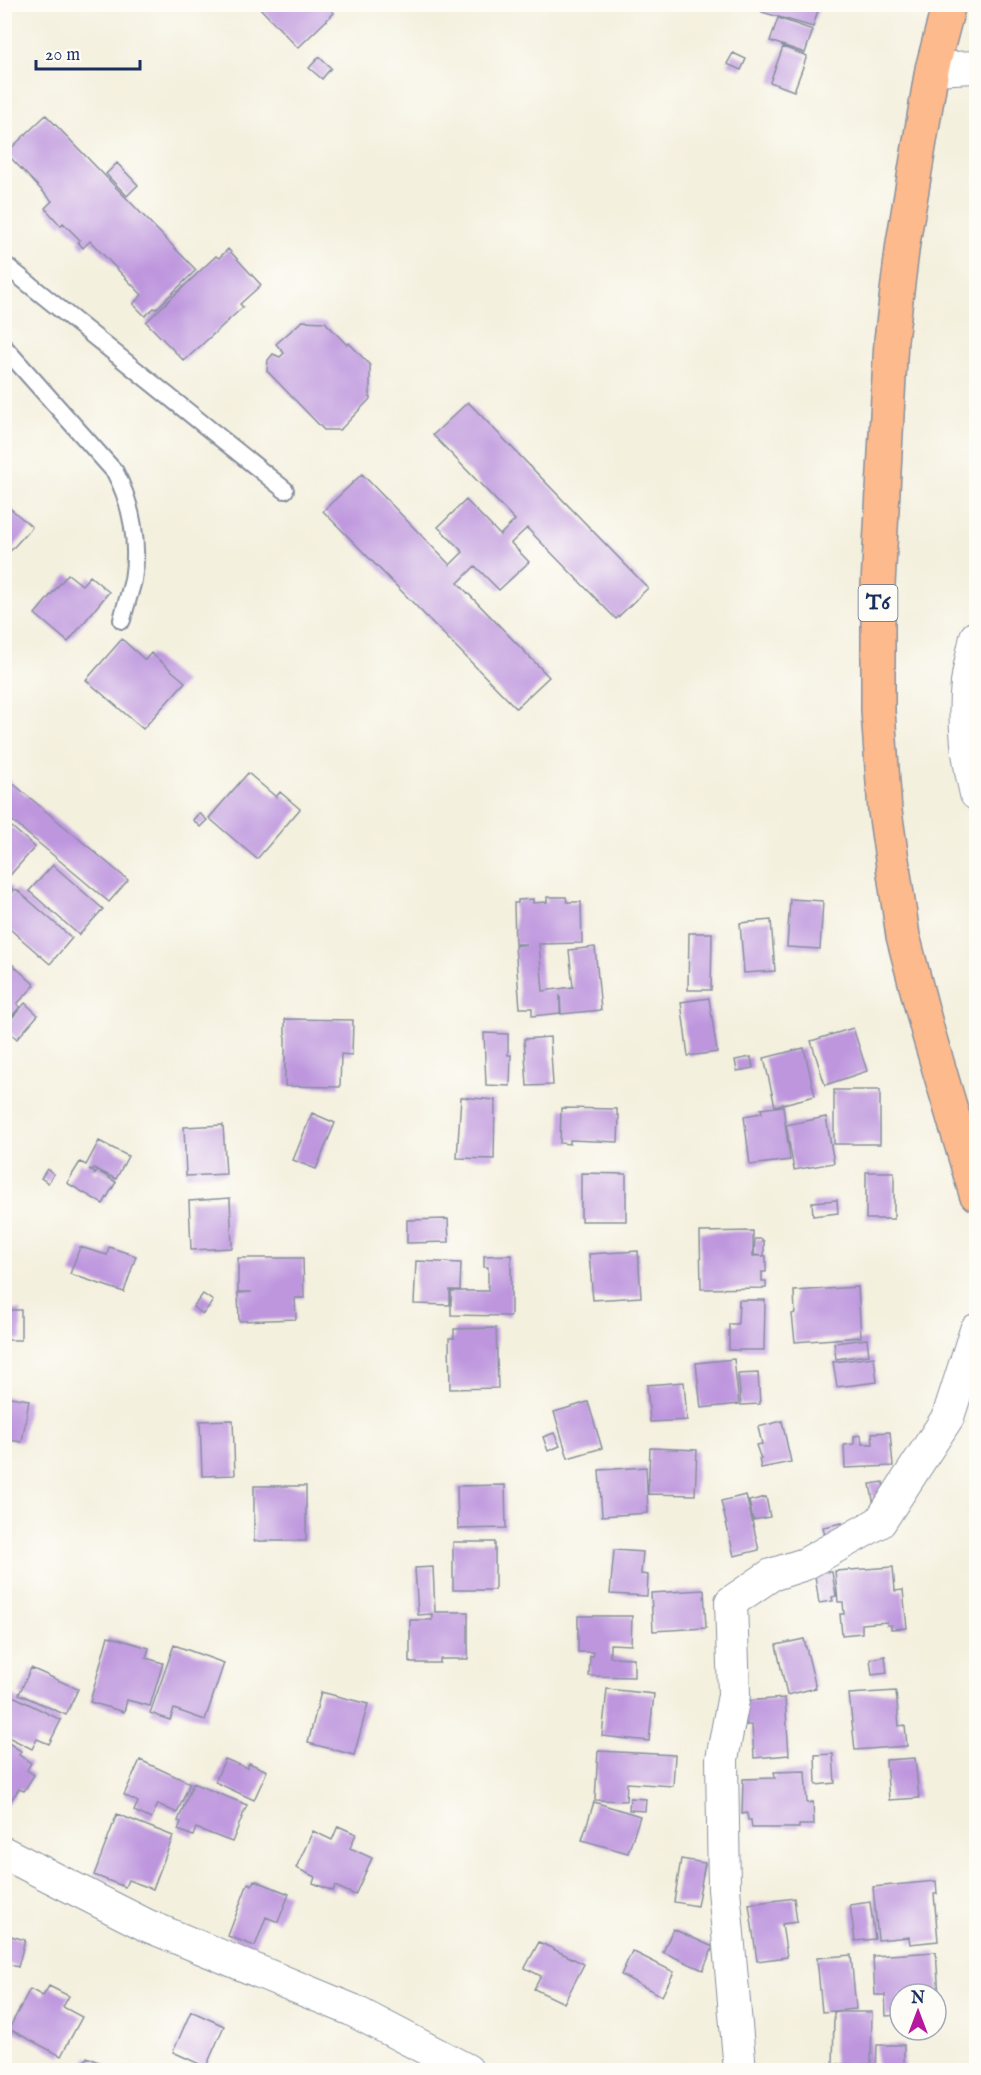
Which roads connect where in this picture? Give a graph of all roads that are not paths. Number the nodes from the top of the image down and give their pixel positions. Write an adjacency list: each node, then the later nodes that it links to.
1 (949, 4): 3 (highway, T6)
2 (976, 67): 3 (street)
3 (932, 69): 10 (highway, T6)
4 (4, 264): 6 (lane)
5 (4, 347): 7 (lane)
6 (285, 490)
7 (122, 620)
8 (976, 637): 9 (street)
9 (976, 794)
10 (976, 1194)
11 (976, 1330): 14 (street)
12 (4, 1853): 13 (street)
13 (467, 2070)
14 (740, 2070)

